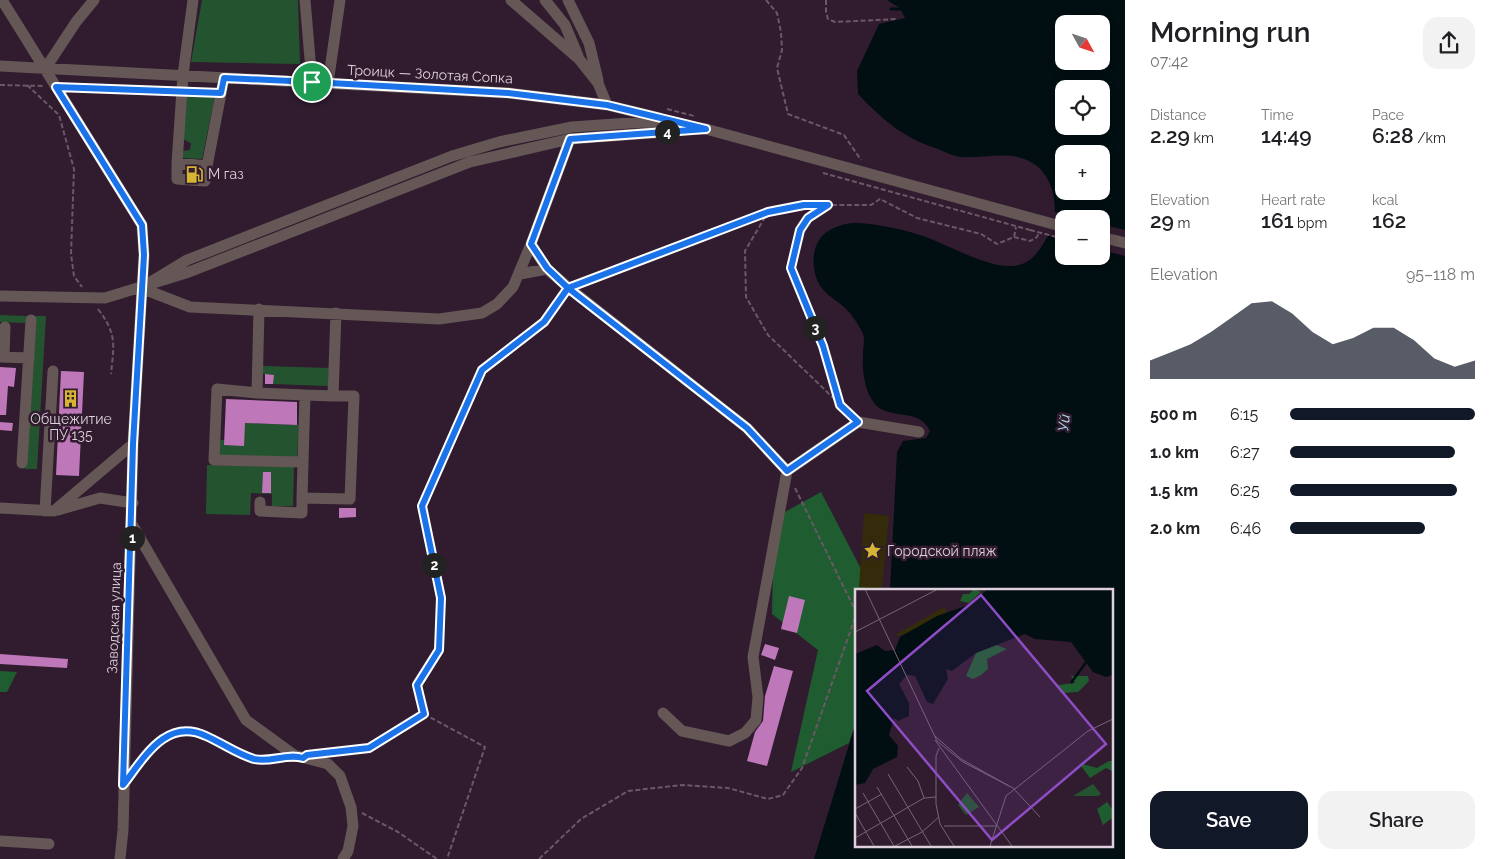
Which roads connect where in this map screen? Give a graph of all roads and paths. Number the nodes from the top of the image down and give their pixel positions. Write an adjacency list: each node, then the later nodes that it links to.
1 (2, 0): 14 (street, Заводская улица)
2 (94, 0): 14 (street)
3 (193, 0): 15 (street)
4 (305, 0): 17 (street)
5 (340, 0): 18 (street)
6 (511, 0): 12 (street)
7 (545, 0): 12 (street)
8 (568, 0): 19 (street)
9 (766, 0): 28 (path)
10 (826, 0): 11 (path)
11 (898, 19)
12 (579, 58): 19 (street)
13 (0, 66): 14 (street, Троицк — Золотая Сопка)
14 (45, 69): 15 (street, Троицк — Золотая Сопка); 22 (street, Заводская улица)
15 (183, 75): 16 (street, Троицк — Золотая Сопка); 23 (street)
16 (224, 78): 17 (street, Троицк — Золотая Сопка); 24 (street)
17 (312, 82): 18 (street, Троицк — Золотая Сопка)
18 (328, 83): 25 (street, Троицк — Золотая Сопка)
19 (598, 83): 25 (street)
20 (0, 85): 21 (path)
21 (27, 85): 22 (path); 46 (path)
22 (56, 87): 23 (path); 43 (street, Заводская улица)
23 (182, 91): 24 (path); 24 (street)
24 (221, 93)
25 (607, 105): 26 (street, Троицк — Золотая Сопка)
26 (706, 129): 27 (street); 32 (street); 43 (street)
27 (570, 139): 40 (street); 43 (street)
28 (862, 160)
29 (818, 172): 33 (path)
30 (828, 205): 31 (path); 37 (path); 58 (path)
31 (768, 212): 44 (path); 58 (path)
32 (1032, 224): 33 (path); 34 (street); 36 (path, bridge)
33 (1016, 226): 37 (path)
34 (1055, 226)
35 (1040, 231): 37 (path)
36 (1055, 235)
37 (1014, 237)
38 (1110, 239): 39 (street)
39 (1125, 243)
40 (531, 244): 41 (street); 42 (street)
41 (547, 268): 42 (street); 44 (street)
42 (520, 274): 48 (street)
43 (141, 288): 46 (street); 47 (street); 61 (street, Заводская улица)
44 (568, 288): 64 (street); 75 (path)
45 (0, 296): 46 (street)
46 (89, 298): 54 (path)
47 (259, 309): 48 (street); 55 (street)
48 (336, 313): 57 (street)
49 (31, 320): 52 (street)
50 (5, 327): 51 (street)
51 (2, 357): 52 (street)
52 (29, 358): 63 (street)
53 (53, 371): 70 (street)
54 (110, 374)
55 (257, 393): 56 (street); 62 (street)
56 (305, 395): 57 (street); 62 (street)
57 (333, 396): 66 (street)
58 (840, 405): 59 (path)
59 (858, 422): 60 (street); 64 (street)
60 (919, 432)
61 (133, 444): 68 (street, Заводская улица); 70 (street)
62 (303, 462): 66 (street)
63 (22, 463)
64 (787, 471): 74 (street)
65 (795, 488): 72 (path)
66 (302, 498): 67 (street)
67 (260, 502)
68 (133, 503): 70 (street); 71 (street, Заводская улица)
69 (0, 508): 70 (street)
70 (49, 511)
71 (132, 524): 77 (street); 82 (street, Заводская улица)
72 (855, 611)
73 (855, 616): 86 (path)
74 (663, 713)
75 (424, 714): 76 (path); 85 (path)
76 (325, 753)
77 (294, 755): 78 (path); 79 (street)
78 (135, 771)
79 (351, 807): 83 (street); 84 (path)
80 (0, 841): 81 (street)
81 (49, 844)
82 (120, 859)
83 (343, 859)
84 (436, 859)
85 (447, 859)
86 (539, 859)

